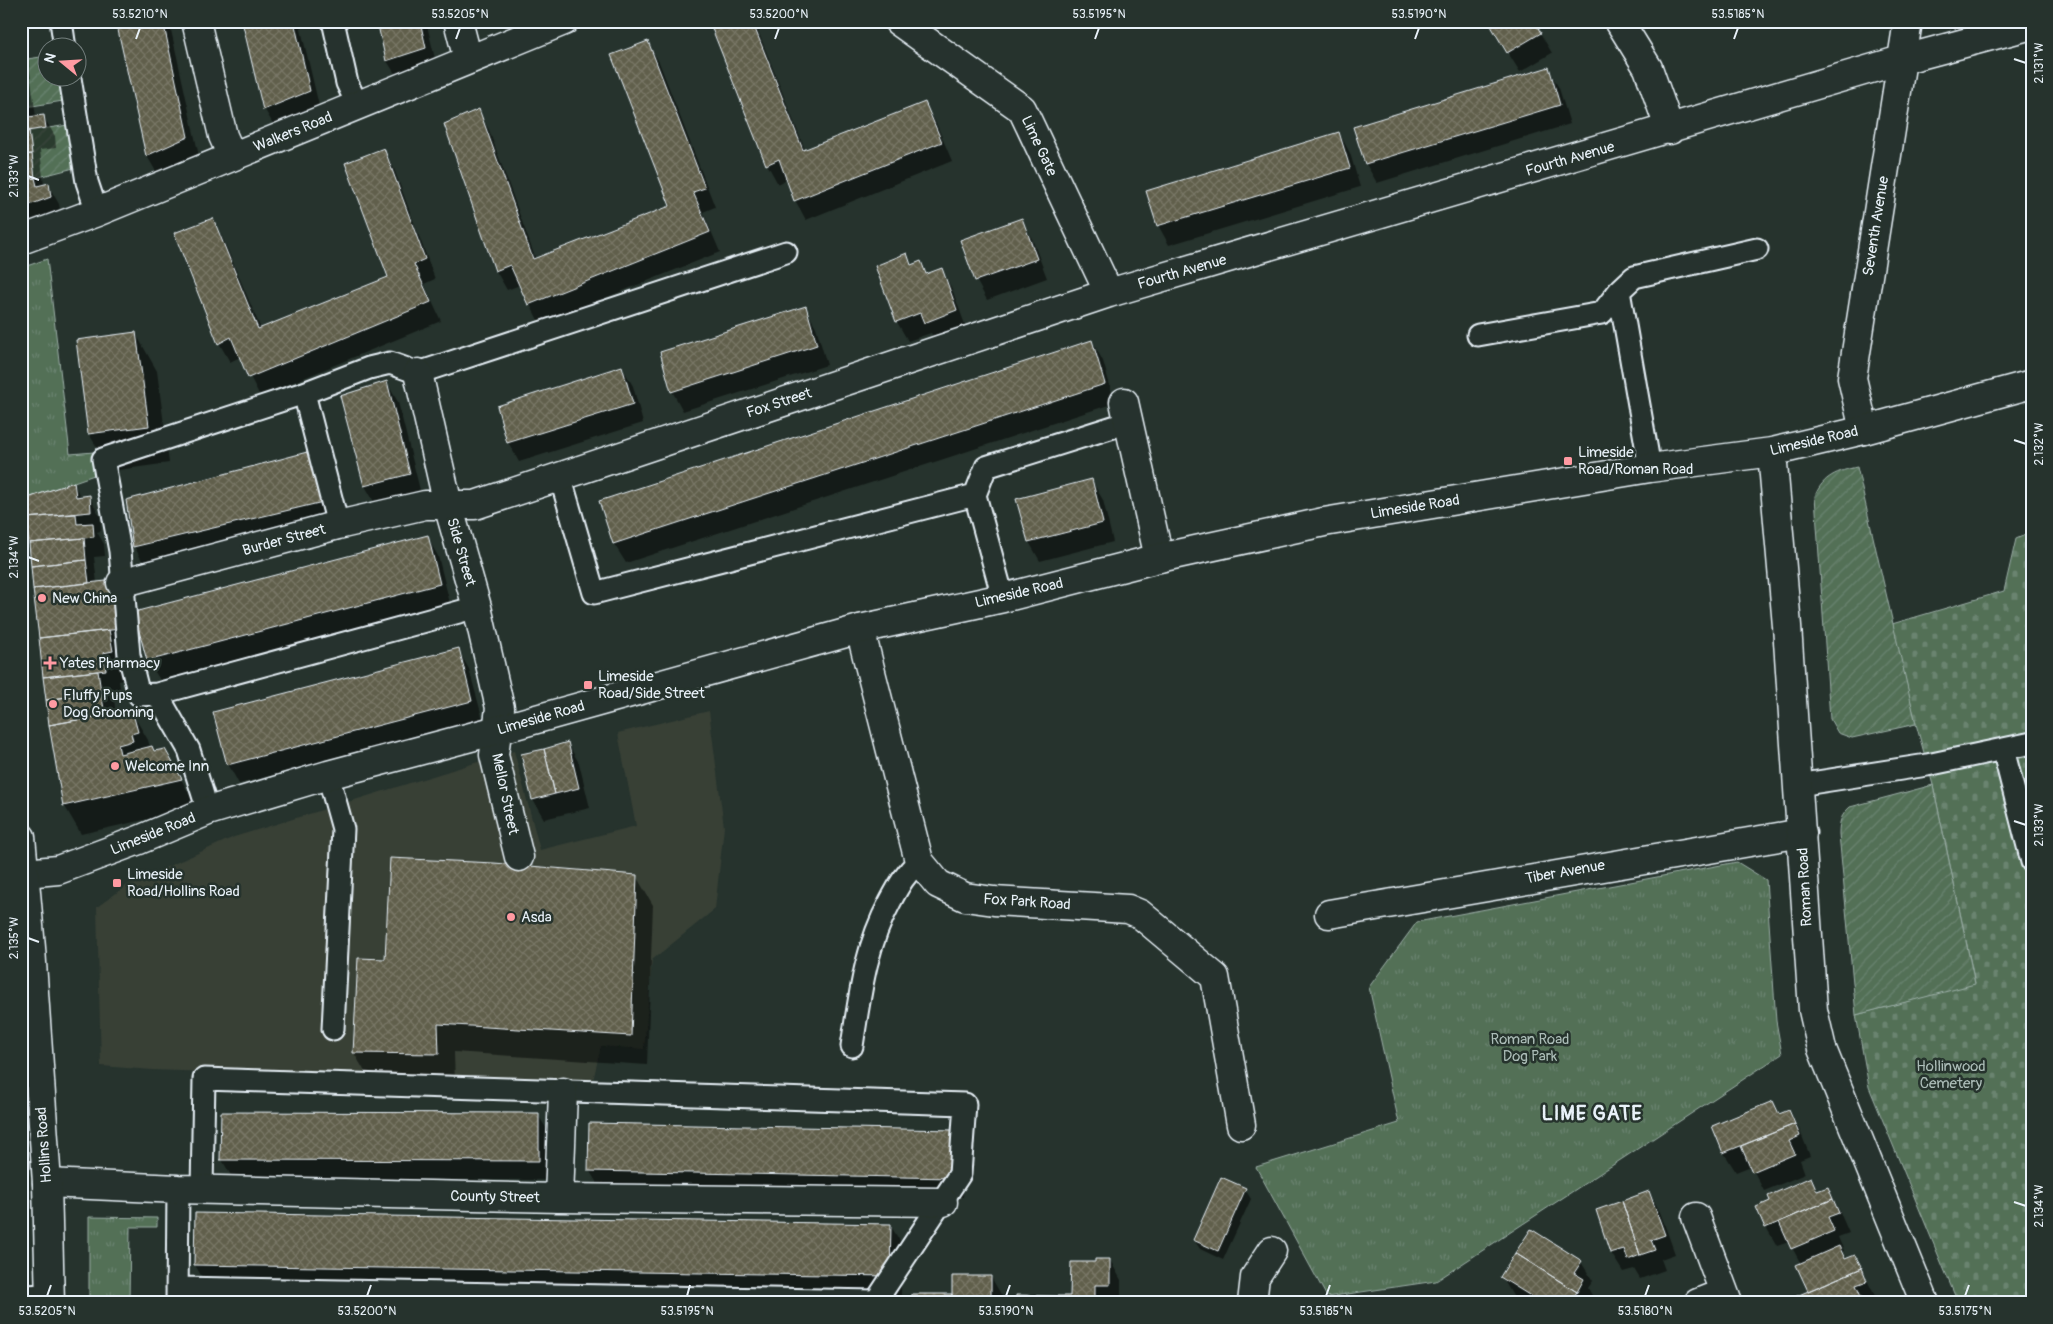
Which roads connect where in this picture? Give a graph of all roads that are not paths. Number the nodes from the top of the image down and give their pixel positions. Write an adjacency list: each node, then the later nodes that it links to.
1 (61, 21): 10 (lane)
2 (196, 21): 16 (street)
3 (333, 21): 14 (lane)
4 (458, 21): 11 (street)
5 (564, 21): 11 (street, Walkers Road)
6 (898, 21): 22 (street, Lime Gate)
7 (1618, 21): 15 (street)
8 (1908, 21): 12 (street, Seventh Avenue)
9 (2032, 25): 12 (street, Fourth Avenue)
10 (64, 38)
11 (471, 59): 14 (street, Walkers Road)
12 (1901, 60): 15 (street, Fourth Avenue); 28 (street, Seventh Avenue)
13 (72, 88): 17 (lane)
14 (358, 106): 16 (street, Walkers Road)
15 (1670, 130): 22 (street, Fourth Avenue)
16 (232, 156): 17 (street, Walkers Road)
17 (97, 212): 18 (street, Walkers Road)
18 (21, 240)
19 (1757, 249): 21 (lane)
20 (786, 252): 24 (lane)
21 (1618, 291): 23 (lane); 30 (lane)
22 (1109, 293): 31 (street, Fox Street)
23 (1478, 335)
24 (418, 373): 26 (lane); 33 (street, Side Street)
25 (2032, 384): 28 (street, Limeside Road)
26 (304, 393): 34 (lane); 36 (lane)
27 (1126, 412): 32 (lane); 35 (street)
28 (1864, 430): 29 (street, Limeside Road)
29 (1772, 452): 30 (street, Limeside Road); 45 (street, Roman Road)
30 (1650, 468): 35 (street, Limeside Road)
31 (560, 476): 32 (lane); 33 (street, Fox Street)
32 (974, 495): 37 (lane)
33 (448, 505): 34 (street, Burder Street); 38 (street, Side Street)
34 (338, 525): 36 (street, Burder Street)
35 (1159, 558): 37 (street, Limeside Road)
36 (121, 583): 40 (lane)
37 (1003, 598): 39 (street, Limeside Road)
38 (477, 607): 40 (lane); 41 (street, Side Street)
39 (860, 629): 41 (street, Limeside Road); 50 (street, Fox Park Road)
40 (157, 694): 46 (lane)
41 (497, 730): 44 (street, Limeside Road); 49 (street, Mellor Street)
42 (2032, 743): 43 (lane)
43 (2003, 749): 45 (lane); 51 (lane)
44 (328, 775): 46 (street, Limeside Road); 54 (lane)
45 (1798, 785): 47 (street, Roman Road)
46 (208, 812): 52 (street, Limeside Road)
47 (1802, 833): 53 (street, Tiber Avenue); 70 (street, Roman Road)
48 (21, 837): 52 (street, Hollins Road)
49 (519, 858)
50 (919, 861): 55 (lane); 57 (street, Fox Park Road)
51 (2032, 862)
52 (25, 873): 58 (street, Hollins Road)
53 (1329, 914)
54 (333, 1029)
55 (852, 1046)
56 (563, 1092): 59 (lane); 60 (street); 61 (lane)
57 (1241, 1125)
58 (47, 1183): 59 (street, County Street); 67 (street, Hollins Road)
59 (190, 1189): 60 (street, County Street); 64 (lane)
60 (559, 1198): 61 (street, County Street)
61 (943, 1202): 64 (lane)
62 (1696, 1217): 66 (street)
63 (1272, 1250): 68 (street)
64 (177, 1295)
65 (21, 1296): 67 (lane)
66 (1725, 1298): 69 (street)
67 (50, 1299)
68 (1252, 1303)
69 (1698, 1303)
70 (1925, 1303)

